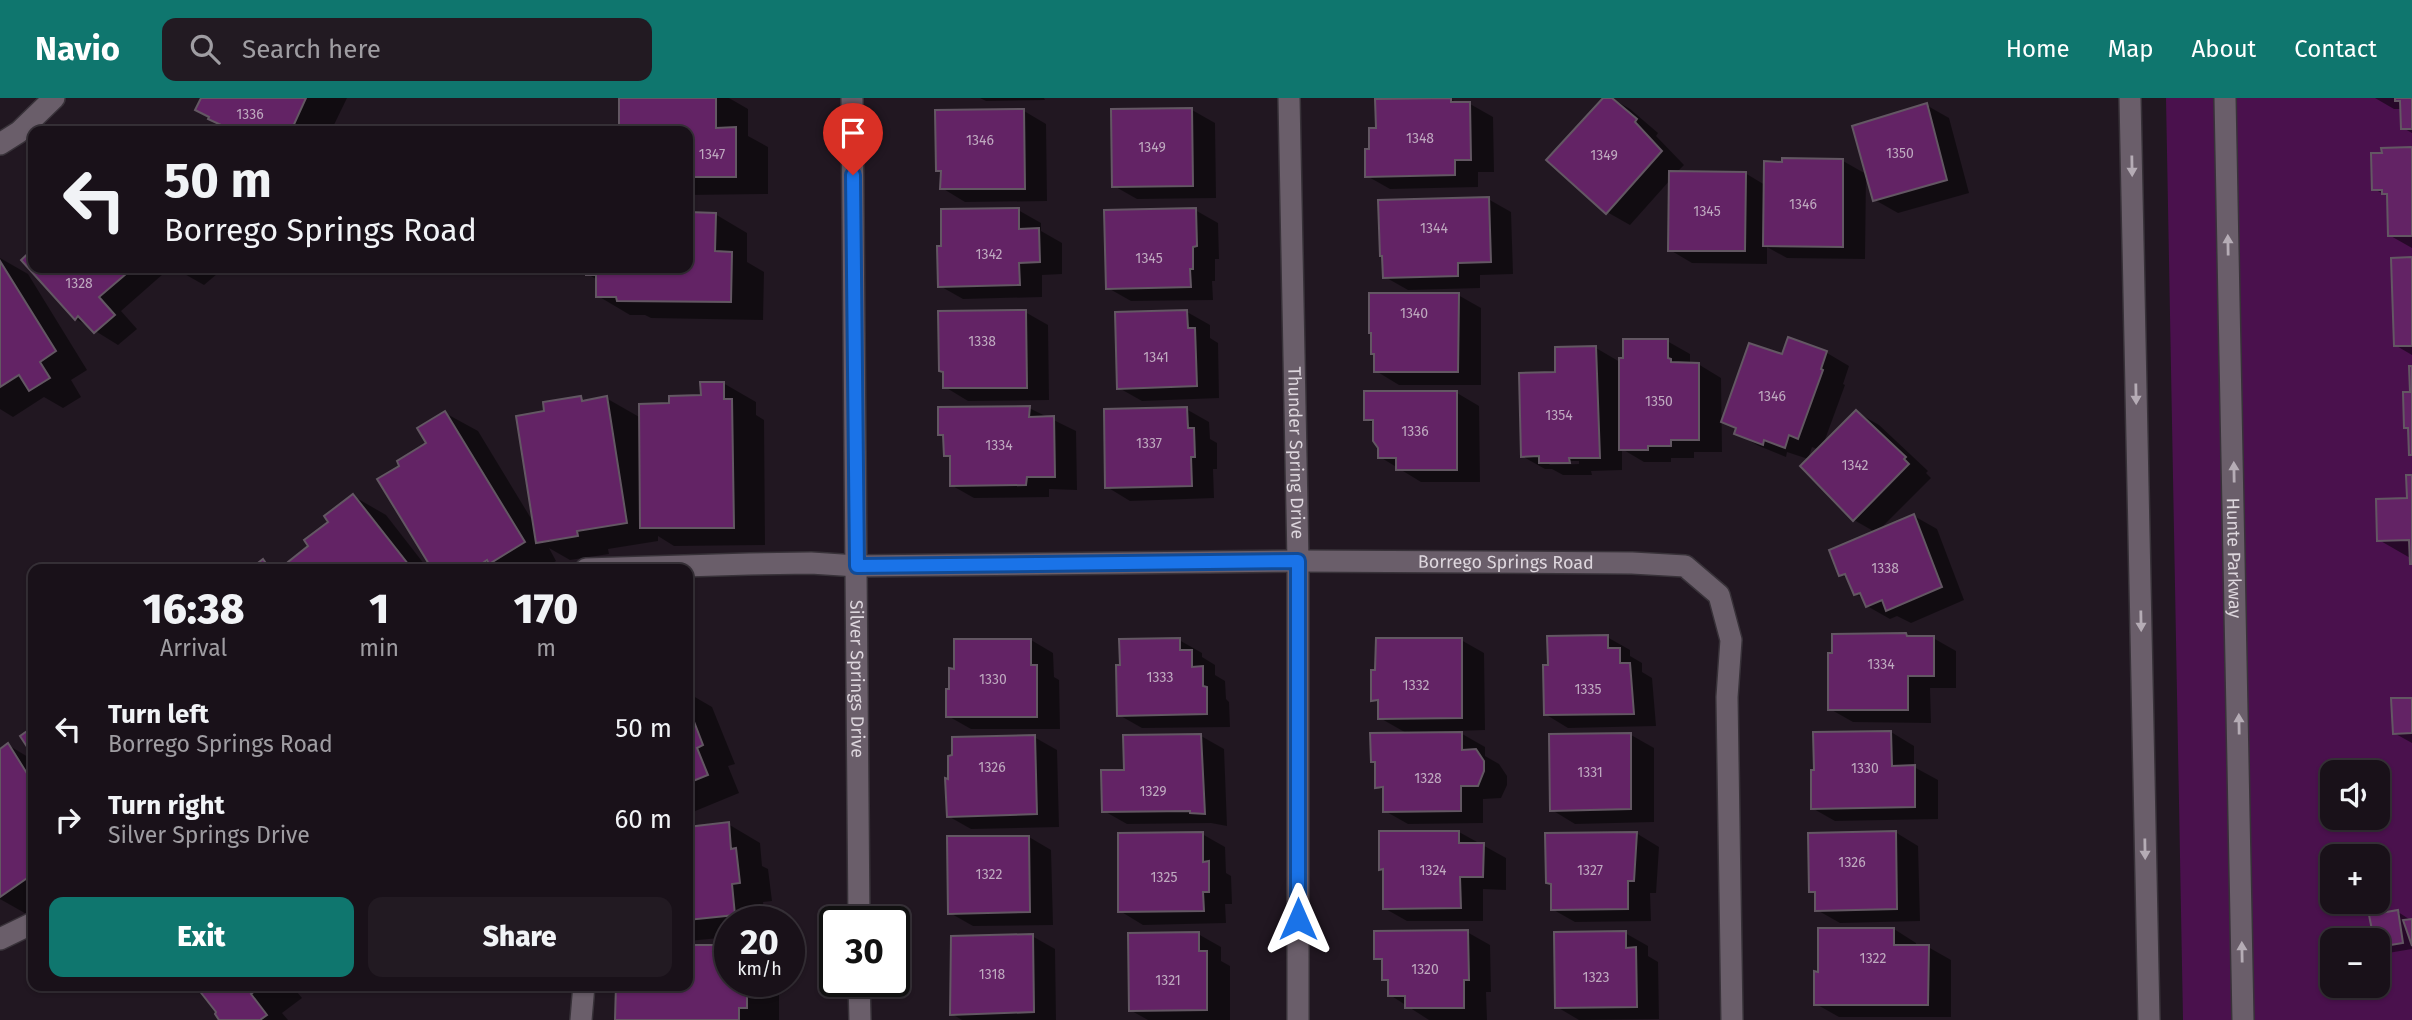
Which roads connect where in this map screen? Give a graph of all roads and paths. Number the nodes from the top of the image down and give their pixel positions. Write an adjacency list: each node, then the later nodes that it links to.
1 (54, 98): 6 (street)
2 (852, 98): 9 (street, Silver Springs Drive)
3 (1289, 98): 7 (street, Thunder Spring Drive)
4 (2130, 98): 19 (street, one-way to 19)
5 (2225, 98): 20 (street, Hunte Parkway, one-way to 5)
6 (0, 144)
7 (1298, 561): 9 (street, Borrego Springs Road); 17 (street, Thunder Spring Drive); 18 (street, Borrego Springs Road)
8 (693, 566): 9 (street, Borrego Springs Road)
9 (857, 566): 10 (street, Silver Springs Drive)
10 (859, 906)
11 (28, 925): 12 (street)
12 (0, 939)
13 (583, 991): 15 (street)
14 (859, 997): 16 (street)
15 (581, 1020)
16 (860, 1020)
17 (1298, 1020)
18 (1732, 1020)
19 (2149, 1020)
20 (2244, 1020)

